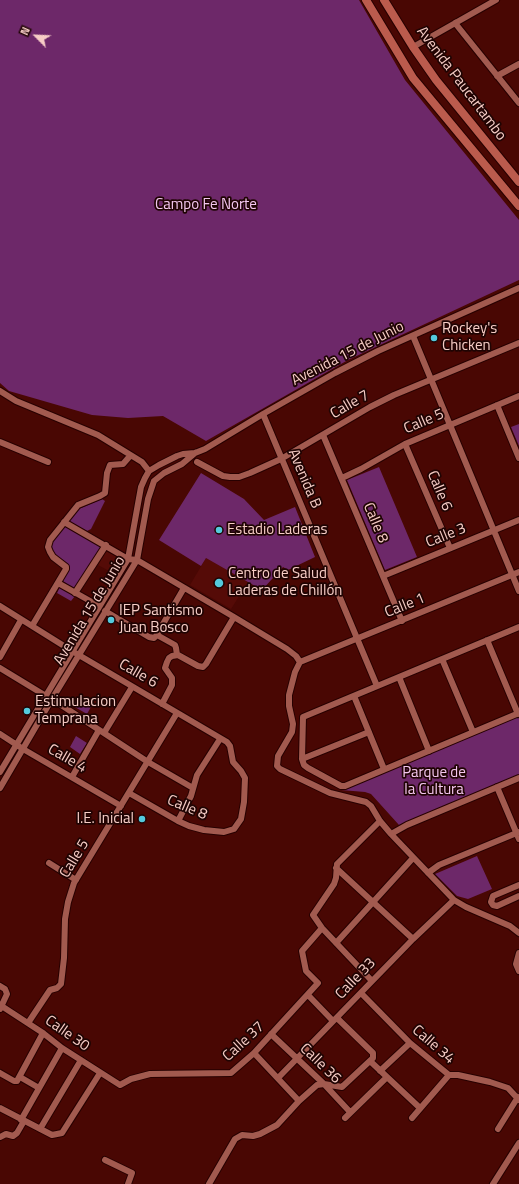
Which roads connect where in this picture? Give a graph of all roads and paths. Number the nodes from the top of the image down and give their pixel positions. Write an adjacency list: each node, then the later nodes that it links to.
1 (366, 0): 10 (main road, Avenida Paucartambo)
2 (496, 0): 4 (street)
3 (387, 1): 5 (main road, Avenida Paucartambo)
4 (455, 23): 5 (street); 7 (street)
5 (412, 47): 9 (main road, Avenida Paucartambo)
6 (519, 64): 7 (street)
7 (497, 76): 8 (street)
8 (519, 103)
9 (518, 179)
10 (519, 206)
11 (518, 291): 12 (street, Avenida 15 de Junio)
12 (413, 336): 14 (street); 18 (street, Avenida 15 de Junio)
13 (519, 343): 14 (street, Calle 7)
14 (432, 380): 19 (street); 20 (street, Calle 7)
15 (0, 391): 24 (street)
16 (519, 396): 17 (street, Calle 5)
17 (497, 405): 19 (street, Calle 5); 25 (street)
18 (263, 414): 23 (street, Avenida 15 de Junio); 26 (street, Avenida B)
19 (450, 425): 22 (street, Calle 5); 33 (street)
20 (323, 435): 26 (street, Calle 7); 30 (street, Calle 8)
21 (0, 442): 27 (street)
22 (405, 444): 30 (street, Calle 5); 35 (street, Calle 6)
23 (195, 453): 29 (street, Avenida 15 de Junio); 37 (street, Avenida 15 de Junio)
24 (130, 456): 29 (street); 32 (street)
25 (519, 458)
26 (281, 459): 28 (street, Calle 7); 54 (street, Avenida B)
27 (48, 462)
28 (197, 462)
29 (149, 471): 36 (street, Avenida 15 de Junio)
30 (342, 478): 40 (street, Calle 8)
31 (519, 520): 33 (street, Calle 3)
32 (64, 522): 34 (street); 41 (street)
33 (494, 530): 35 (street, Calle 3); 39 (street)
34 (106, 545): 36 (street); 44 (street)
35 (450, 548): 40 (street, Calle 3)
36 (128, 559): 37 (street); 46 (street, Avenida 15 de Junio)
37 (137, 560): 42 (street); 47 (street, Avenida 15 de Junio)
38 (519, 572): 39 (street, Calle 1)
39 (512, 575): 43 (street); 50 (street, Calle 1)
40 (383, 576): 50 (street, Calle 8)
41 (58, 582): 44 (street); 51 (street)
42 (184, 588): 48 (street); 53 (street)
43 (519, 591)
44 (75, 593): 46 (street)
45 (0, 606): 49 (street, Calle 6)
46 (99, 606): 56 (street, Avenida 15 de Junio)
47 (105, 610): 53 (street); 57 (street, Avenida 15 de Junio)
48 (234, 617): 58 (street); 61 (street)
49 (21, 620): 51 (street, Calle 6); 59 (street)
50 (402, 621): 54 (street, Calle 1)
51 (32, 626): 56 (street, Calle 6)
52 (519, 627): 55 (street)
53 (157, 634): 58 (street)
54 (357, 639): 61 (street, Calle 1); 64 (street, Avenida B)
55 (487, 640): 60 (street); 71 (street)
56 (72, 651): 57 (street, Calle 6); 66 (street, Avenida 15 de Junio)
57 (79, 654): 65 (street, Calle 6); 68 (street, Avenida 15 de Junio)
58 (177, 655): 69 (street)
59 (0, 657)
60 (442, 659): 63 (street); 74 (street)
61 (300, 662): 91 (street)
62 (0, 668): 66 (street)
63 (399, 677): 64 (street); 79 (street)
64 (377, 686): 67 (street)
65 (132, 687): 69 (street, Calle 6); 72 (street)
66 (46, 696): 77 (street, Avenida 15 de Junio)
67 (354, 696): 73 (street); 80 (street)
68 (52, 700): 72 (street); 78 (street, Avenida 15 de Junio)
69 (162, 704): 70 (street, Calle 6)
70 (176, 713): 76 (street, Calle 6); 81 (street, Calle 5)
71 (518, 713): 74 (street)
72 (102, 732): 81 (street); 84 (street)
73 (369, 732): 80 (street); 82 (street)
74 (473, 732): 79 (street)
75 (0, 734): 77 (street, Calle 4)
76 (220, 738): 88 (street); 93 (street, Calle 6)
77 (16, 745): 78 (street, Calle 4); 83 (street, Avenida 15 de Junio)
78 (23, 749): 84 (street, Calle 4); 87 (street, Avenida 15 de Junio)
79 (429, 751): 82 (street)
80 (302, 759): 82 (street)
81 (148, 762): 88 (street); 89 (street, Calle 5)
82 (384, 770)
83 (0, 772)
84 (72, 778): 90 (street, Calle 4)
85 (519, 778): 86 (street)
86 (497, 787): 94 (street); 95 (street)
87 (0, 788)
88 (193, 788): 92 (street)
89 (129, 793): 90 (street, Calle 5); 92 (street, Calle 8)
90 (121, 806): 101 (street, Calle 5)
91 (380, 821): 95 (street); 99 (street)
92 (178, 822): 93 (street, Calle 8)
93 (237, 826)
94 (518, 832): 96 (street); 100 (street)
95 (391, 834): 97 (street)
96 (519, 840)
97 (413, 858): 100 (street); 105 (street)
98 (49, 863): 101 (street)
99 (336, 868): 105 (street); 106 (street)
100 (428, 873): 104 (street)
101 (76, 880): 118 (street, Calle 5)
102 (519, 886): 103 (street)
103 (519, 896)
104 (454, 900): 107 (street); 108 (street, Calle 33)
105 (374, 902): 108 (street); 109 (street)
106 (322, 928): 109 (street); 115 (street, Calle 37)
107 (519, 933)
108 (413, 939): 112 (street, Calle 33)
109 (336, 943): 112 (street)
110 (519, 953): 111 (street)
111 (519, 971)
112 (372, 981): 114 (street, Calle 33)
113 (0, 986): 116 (street)
114 (361, 993): 117 (street, Calle 33); 121 (street, Calle 34)
115 (308, 995): 117 (street); 120 (street, Calle 37)
116 (0, 1007): 118 (street, Calle 30)
117 (335, 1019): 124 (street); 125 (street, Calle 33)
118 (28, 1023): 119 (street, Calle 30)
119 (43, 1033): 122 (street, Calle 30); 131 (street)
120 (271, 1034): 123 (street, Calle 37); 125 (street, Calle 36)
121 (410, 1043): 127 (street); 130 (street, Calle 34)
122 (62, 1048): 126 (street, Calle 30); 136 (street)
123 (254, 1053): 133 (street); 135 (street, Calle 37)
124 (372, 1058): 127 (street); 134 (street)
125 (297, 1059): 133 (street, Calle 33); 134 (street, Calle 36)
126 (81, 1060): 129 (street, Calle 30); 145 (street)
127 (380, 1071): 132 (street)
128 (0, 1073): 131 (street)
129 (100, 1073): 135 (street, Calle 30); 145 (street)
130 (449, 1075): 137 (street); 140 (street, Calle 34)
131 (20, 1077): 136 (street)
132 (387, 1077): 140 (street); 141 (street)
133 (278, 1078): 138 (street)
134 (324, 1084): 138 (street); 141 (street, Calle 36)
135 (120, 1085)
136 (39, 1088): 144 (street)
137 (518, 1098): 146 (street)
138 (300, 1101): 151 (street)
139 (0, 1108): 144 (street)
140 (420, 1108): 143 (street, Calle 34)
141 (350, 1112): 142 (street)
142 (345, 1118)
143 (412, 1118)
144 (23, 1120): 145 (street); 147 (street)
145 (40, 1129)
146 (498, 1129)
147 (0, 1137)
148 (519, 1143): 152 (street)
149 (105, 1160): 150 (street)
150 (128, 1184)
151 (208, 1184)
152 (493, 1184)

